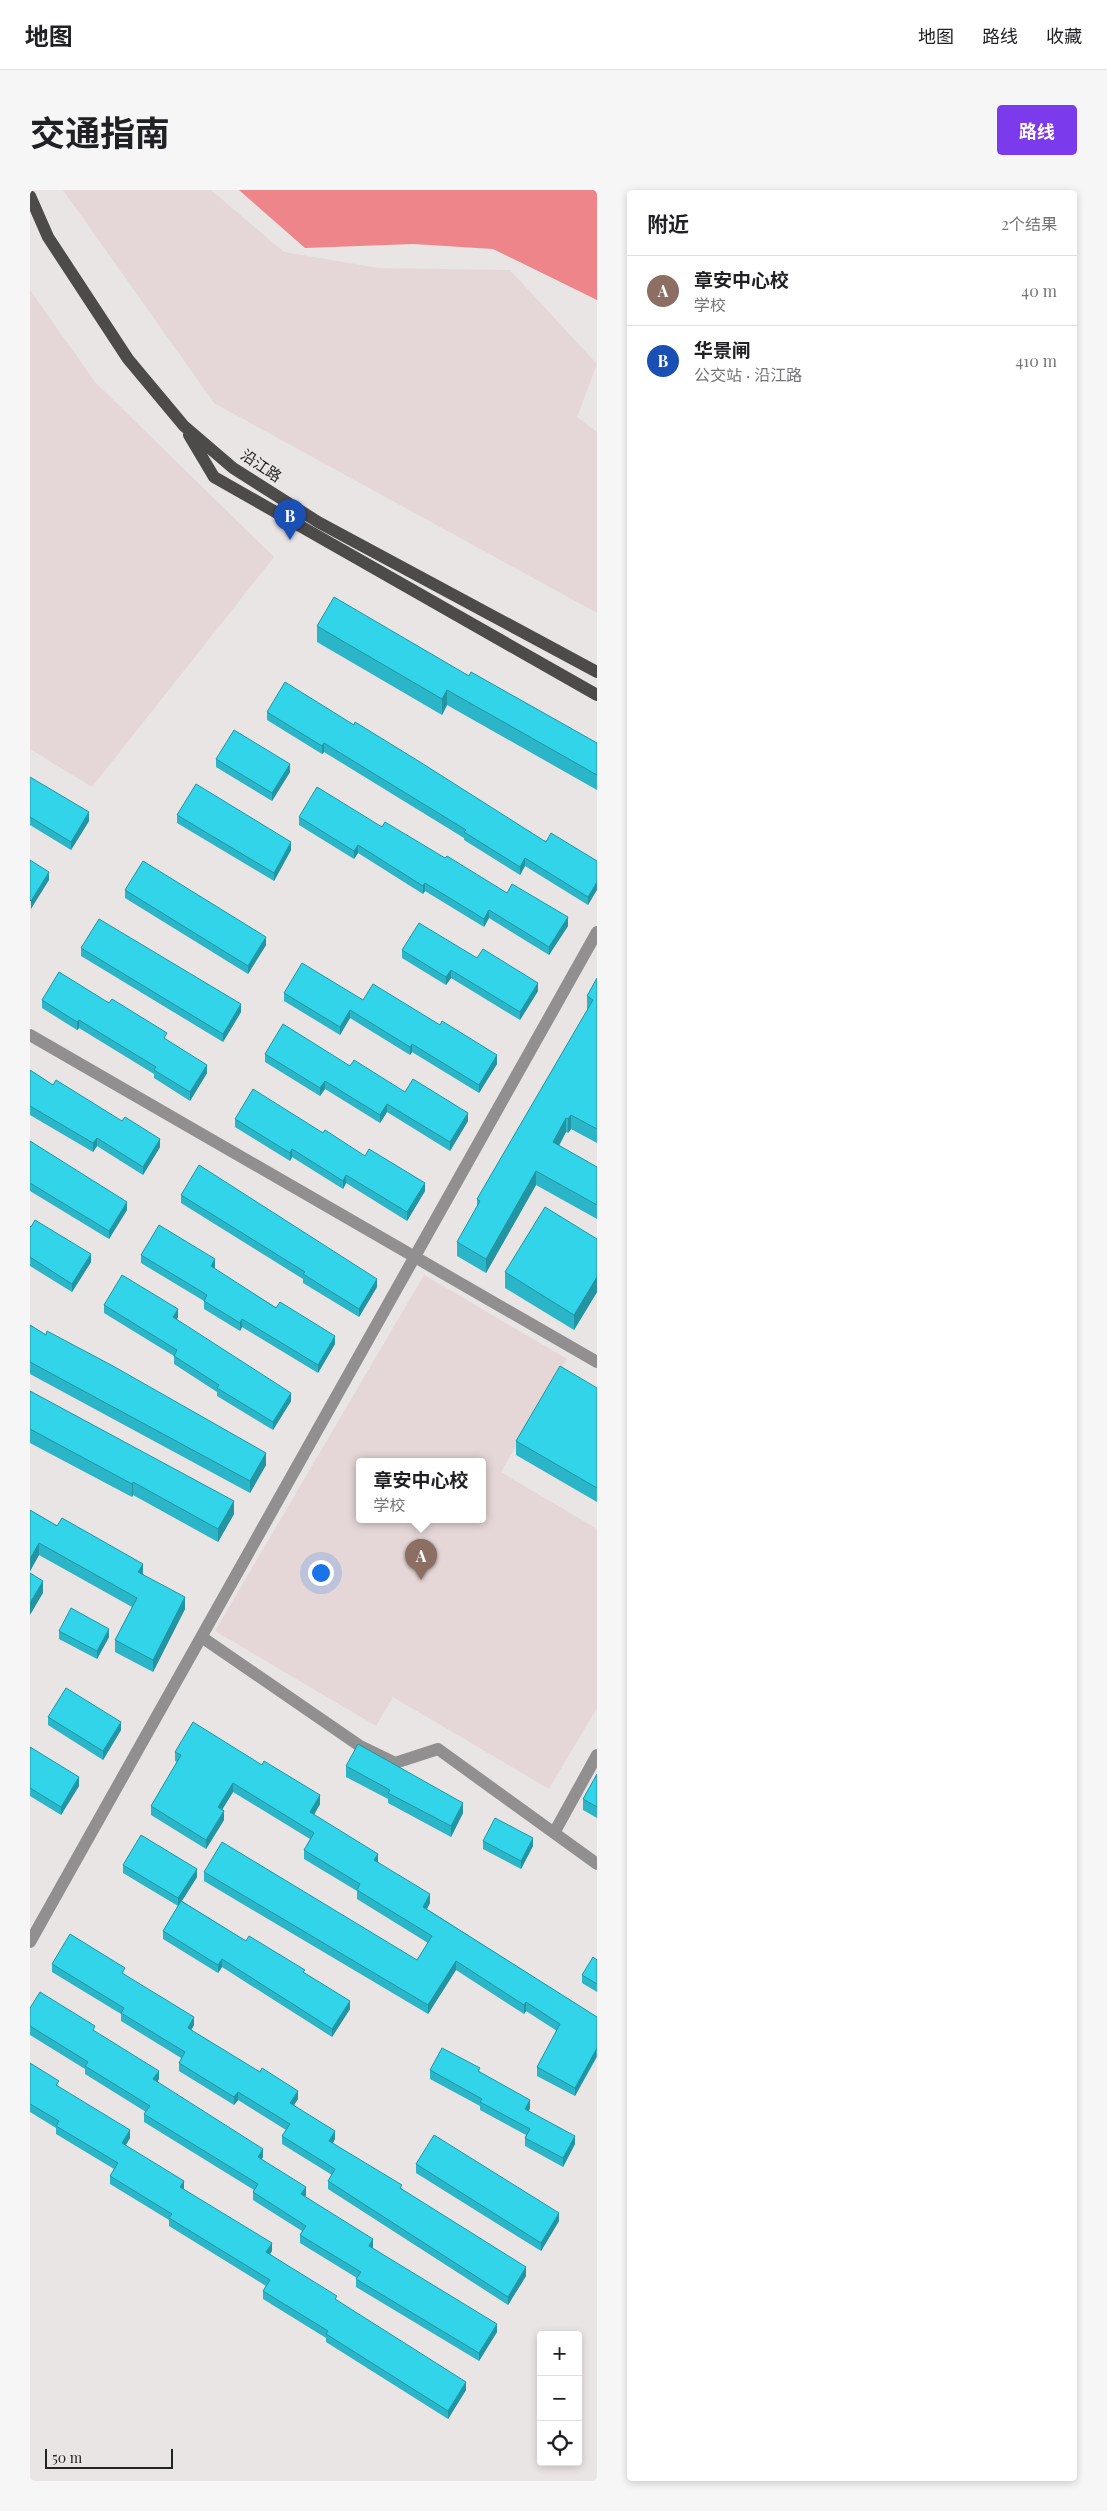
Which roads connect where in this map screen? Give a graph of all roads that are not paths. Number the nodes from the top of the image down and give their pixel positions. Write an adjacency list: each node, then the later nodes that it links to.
1 (30, 196): 2 (main road, 沿江路)
2 (184, 426): 3 (main road, 沿江路); 4 (main road, 沿江路)
3 (597, 672)
4 (597, 695)
5 (597, 932): 7 (street)
6 (30, 1035): 7 (street)
7 (416, 1258): 8 (street); 9 (street)
8 (597, 1362)
9 (203, 1638): 11 (street); 13 (street)
10 (597, 1755): 11 (street)
11 (554, 1833): 12 (street)
12 (597, 1864)
13 (30, 1942)

